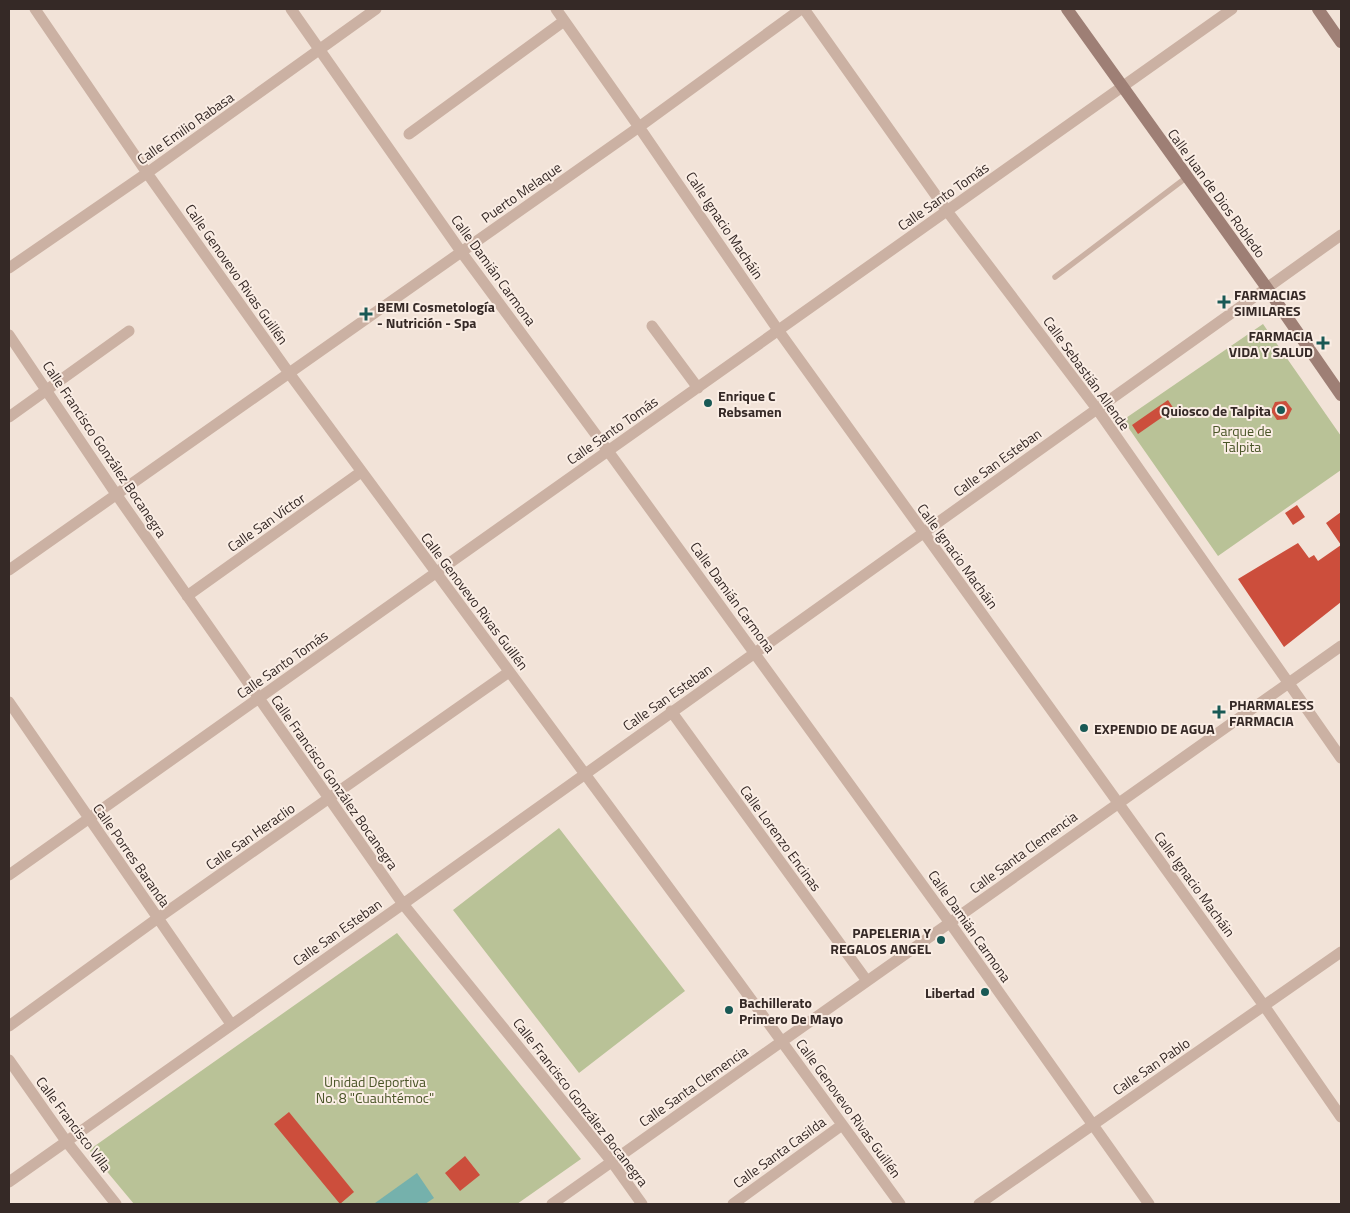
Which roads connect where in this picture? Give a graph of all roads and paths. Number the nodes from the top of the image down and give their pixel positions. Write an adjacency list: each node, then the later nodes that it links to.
1 (36, 9): 16 (street, Calle Genovevo Rivas Guillén)
2 (291, 9): 12 (street, Calle Damián Carmona)
3 (376, 9): 12 (street, Calle Emilio Rabasa)
4 (556, 9): 10 (street, Calle Ignacio Macháin)
5 (801, 9): 14 (street, Puerto Melaque)
6 (804, 9): 18 (street, Calle Sebastián Allende)
7 (1066, 9): 13 (street, Calle Juan de Dios Robledo)
8 (1232, 9): 13 (street, Calle Santo Tomás)
9 (1318, 9): 11 (street)
10 (564, 21): 14 (street, Calle Ignacio Macháin); 15 (street)
11 (1341, 42)
12 (320, 50): 16 (street, Calle Emilio Rabasa); 20 (street, Calle Damián Carmona)
13 (1122, 88): 17 (street, Calle Juan de Dios Robledo); 18 (street, Calle Santo Tomás)
14 (639, 127): 20 (street, Puerto Melaque); 25 (street, Calle Ignacio Macháin)
15 (409, 134)
16 (147, 173): 21 (street, Calle Emilio Rabasa); 28 (street, Calle Genovevo Rivas Guillén)
17 (1187, 177): 22 (lane); 23 (street, Calle Juan de Dios Robledo)
18 (947, 211): 25 (street, Calle Santo Tomás); 32 (street, Calle Sebastián Allende)
19 (1341, 235): 23 (street, Calle San Esteban)
20 (462, 252): 28 (street, Puerto Melaque); 34 (street, Calle Damián Carmona)
21 (9, 268)
22 (1055, 277)
23 (1267, 288): 31 (street, Calle Juan de Dios Robledo); 32 (street, Calle San Esteban)
24 (652, 326): 29 (street)
25 (778, 330): 29 (street, Calle Santo Tomás); 37 (street, Calle Ignacio Macháin)
26 (129, 331): 30 (street)
27 (9, 335): 30 (street, Calle Francisco González Bocanegra)
28 (289, 373): 35 (street, Calle Genovevo Rivas Guillén); 36 (street, Puerto Melaque)
29 (698, 388): 34 (street, Calle Santo Tomás)
30 (46, 391): 33 (street); 36 (street, Calle Francisco González Bocanegra)
31 (1341, 395)
32 (1097, 409): 37 (street, Calle San Esteban); 44 (street, Calle Sebastián Allende)
33 (9, 418)
34 (608, 451): 39 (street, Calle Santo Tomás); 42 (street, Calle Damián Carmona)
35 (362, 472): 39 (street, Calle Genovevo Rivas Guillén); 40 (street, Calle San Víctor)
36 (116, 494): 38 (street, Puerto Melaque); 40 (street, Calle Francisco González Bocanegra)
37 (923, 534): 42 (street, Calle San Esteban); 51 (street, Calle Ignacio Macháin)
38 (9, 570)
39 (435, 573): 43 (street, Calle Genovevo Rivas Guillén); 45 (street, Calle Santo Tomás)
40 (187, 596): 45 (street, Calle Francisco González Bocanegra)
41 (1341, 646): 44 (street, Calle Santa Clemencia)
42 (754, 652): 47 (street, Calle San Esteban); 56 (street, Calle Damián Carmona)
43 (509, 672): 49 (street, Calle Genovevo Rivas Guillén); 50 (street, Calle San Heraclio)
44 (1288, 683): 48 (street, Calle Sebastián Allende); 51 (street, Calle Santa Clemencia)
45 (259, 699): 50 (street, Calle Francisco González Bocanegra); 52 (street, Calle Santo Tomás)
46 (9, 702): 52 (street, Calle Porres Baranda)
47 (672, 711): 49 (street, Calle San Esteban); 58 (street, Calle Lorenzo Encinas)
48 (1341, 758)
49 (585, 773): 54 (street, Calle San Esteban); 62 (street, Calle Genovevo Rivas Guillén)
50 (329, 799): 54 (street, Calle Francisco González Bocanegra); 55 (street, Calle San Heraclio)
51 (1118, 803): 56 (street, Calle Santa Clemencia); 59 (street, Calle Ignacio Macháin)
52 (89, 818): 53 (street, Calle Santo Tomás); 55 (street, Calle Porres Baranda)
53 (9, 875)
54 (403, 904): 60 (street, Calle San Esteban); 68 (street, Calle Francisco González Bocanegra)
55 (158, 918): 60 (street, Calle Porres Baranda); 61 (street, Calle San Heraclio)
56 (950, 923): 58 (street, Calle Santa Clemencia); 65 (street, Calle Damián Carmona)
57 (1341, 952): 59 (street, Calle San Pablo)
58 (867, 981): 62 (street, Calle Santa Clemencia)
59 (1265, 1007): 64 (street, Calle Ignacio Macháin); 65 (street, Calle San Pablo)
60 (231, 1024): 67 (street, Calle San Esteban)
61 (9, 1026)
62 (782, 1041): 66 (street, Calle Genovevo Rivas Guillén); 68 (street, Calle Santa Clemencia)
63 (9, 1060): 67 (street, Calle Francisco Villa)
64 (1341, 1117)
65 (1092, 1124): 75 (street, Calle San Pablo); 76 (street, Calle Damián Carmona)
66 (842, 1125): 73 (street, Calle Santa Casilda); 74 (street, Calle Genovevo Rivas Guillén)
67 (66, 1141): 69 (street, Calle San Esteban); 70 (street, Calle Francisco Villa)
68 (612, 1162): 71 (street, Calle Santa Clemencia); 72 (street, Calle Francisco González Bocanegra)
69 (9, 1182)
70 (116, 1204)
71 (552, 1204)
72 (642, 1204)
73 (733, 1204)
74 (900, 1204)
75 (979, 1204)
76 (1149, 1204)

